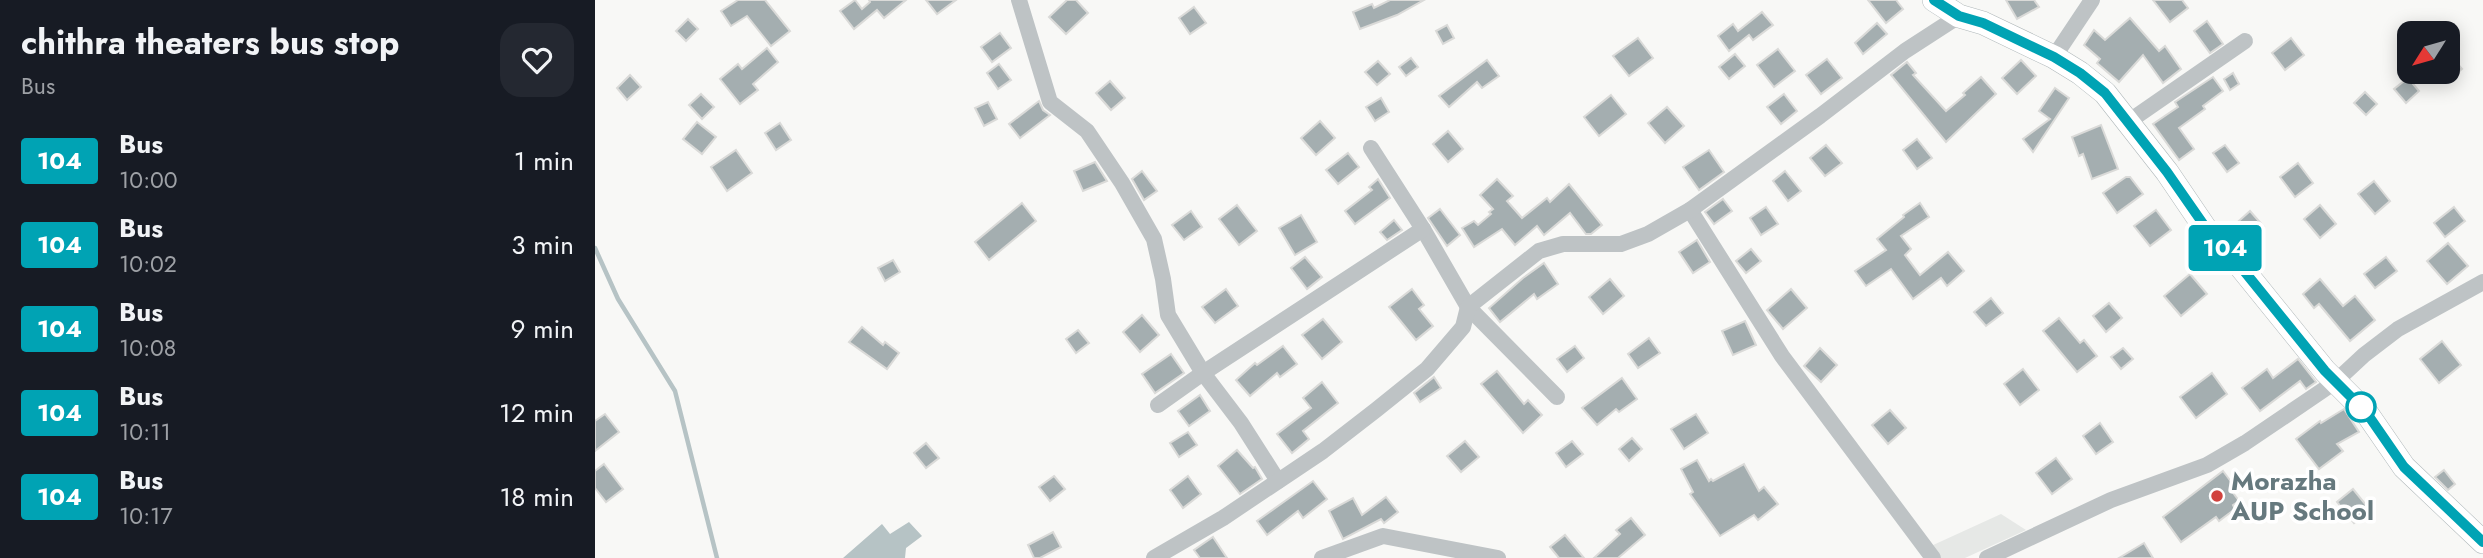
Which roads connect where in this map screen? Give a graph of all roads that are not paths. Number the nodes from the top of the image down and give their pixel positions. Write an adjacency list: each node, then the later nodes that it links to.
1 (1019, 0): 13 (street)
2 (1934, 0): 4 (main road)
3 (2092, 0): 6 (street)
4 (1959, 16): 6 (main road); 9 (street)
5 (2245, 41): 7 (street)
6 (2054, 57): 7 (main road)
7 (2128, 122): 14 (main road)
8 (1371, 148): 10 (street)
9 (1690, 210): 12 (street); 22 (street)
10 (1423, 229): 12 (street); 13 (street)
11 (2483, 282): 14 (street)
12 (1468, 307): 15 (street); 17 (street)
13 (1203, 373): 16 (street); 17 (street)
14 (2335, 382): 18 (main road); 23 (street)
15 (1557, 397)
16 (1158, 405)
17 (1278, 481): 19 (street)
18 (2483, 542)
19 (1154, 558)
20 (1322, 558): 21 (street)
21 (1498, 558)
22 (1933, 558)
23 (1987, 558)

